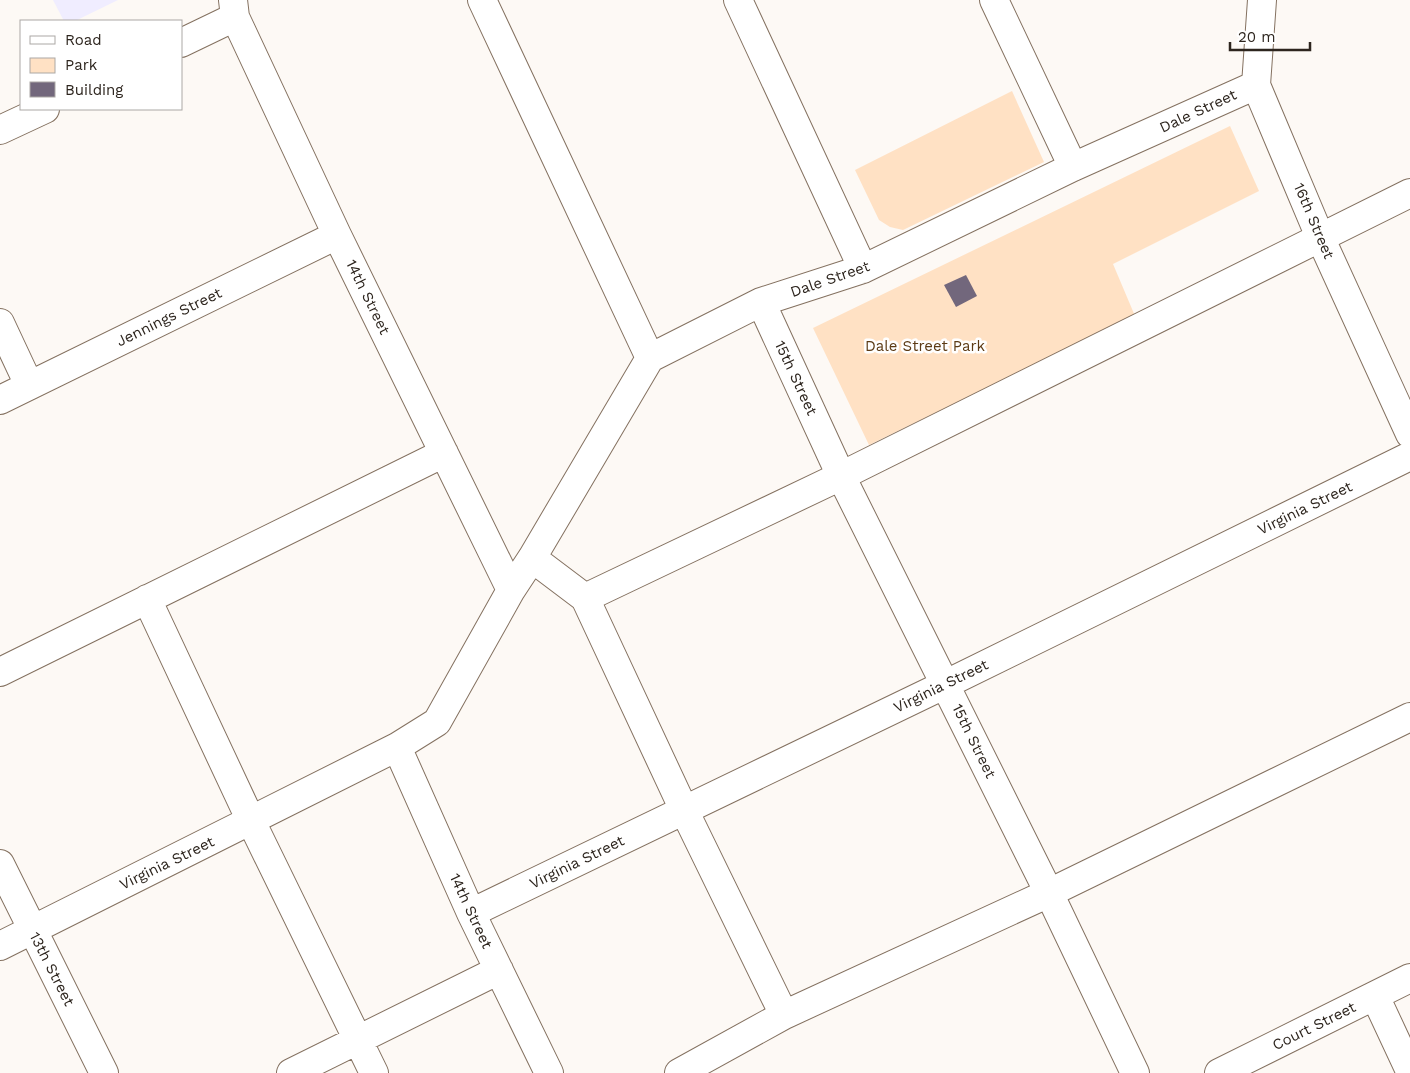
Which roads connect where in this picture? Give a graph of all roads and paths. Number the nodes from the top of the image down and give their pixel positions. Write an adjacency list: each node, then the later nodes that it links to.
1 (482, 0): 17 (street)
2 (738, 0): 14 (street)
3 (994, 0): 10 (street)
4 (1262, 0): 7 (street, 16th Street)
5 (234, 9): 6 (street); 12 (street, 14th Street)
6 (182, 42)
7 (1256, 85): 10 (street, Dale Street); 13 (street, 16th Street)
8 (43, 110): 9 (street)
9 (0, 130)
10 (1073, 167): 14 (street, Dale Street)
11 (1410, 193): 13 (street)
12 (338, 235): 18 (street, Jennings Street); 21 (street, 14th Street)
13 (1320, 237): 20 (street, 16th Street); 23 (street)
14 (862, 269): 15 (street, Dale Street)
15 (760, 302): 17 (street, Dale Street); 23 (street, 15th Street)
16 (0, 324): 18 (street)
17 (650, 358): 24 (street)
18 (29, 385): 19 (street, Jennings Street)
19 (0, 400)
20 (1410, 434)
21 (444, 453): 25 (street, 14th Street); 27 (street)
22 (1410, 456): 29 (street, Virginia Street)
23 (841, 476): 26 (street); 29 (street, 15th Street)
24 (532, 558): 25 (street); 26 (street)
25 (511, 590): 31 (street, Virginia Street)
26 (585, 598): 32 (street)
27 (147, 599): 28 (street); 33 (street)
28 (0, 672)
29 (946, 684): 32 (street, Virginia Street); 35 (street, 15th Street)
30 (1410, 717): 35 (street)
31 (397, 747): 33 (street, Virginia Street); 36 (street, 14th Street)
32 (684, 810): 36 (street, Virginia Street); 42 (street)
33 (251, 822): 37 (street, Virginia Street); 43 (street)
34 (0, 864): 37 (street, 13th Street)
35 (1049, 893): 42 (street); 50 (street, 15th Street)
36 (471, 913): 39 (street, 14th Street)
37 (33, 930): 38 (street, Virginia Street); 45 (street, 13th Street)
38 (0, 946)
39 (499, 970): 43 (street); 48 (street, 14th Street)
40 (1410, 978): 41 (street, Court Street)
41 (1375, 996): 44 (street); 51 (street, Court Street)
42 (784, 1015): 49 (street)
43 (357, 1039): 46 (street); 47 (street)
44 (1410, 1071)
45 (104, 1073)
46 (291, 1073)
47 (374, 1073)
48 (549, 1073)
49 (679, 1073)
50 (1135, 1073)
51 (1219, 1073)

